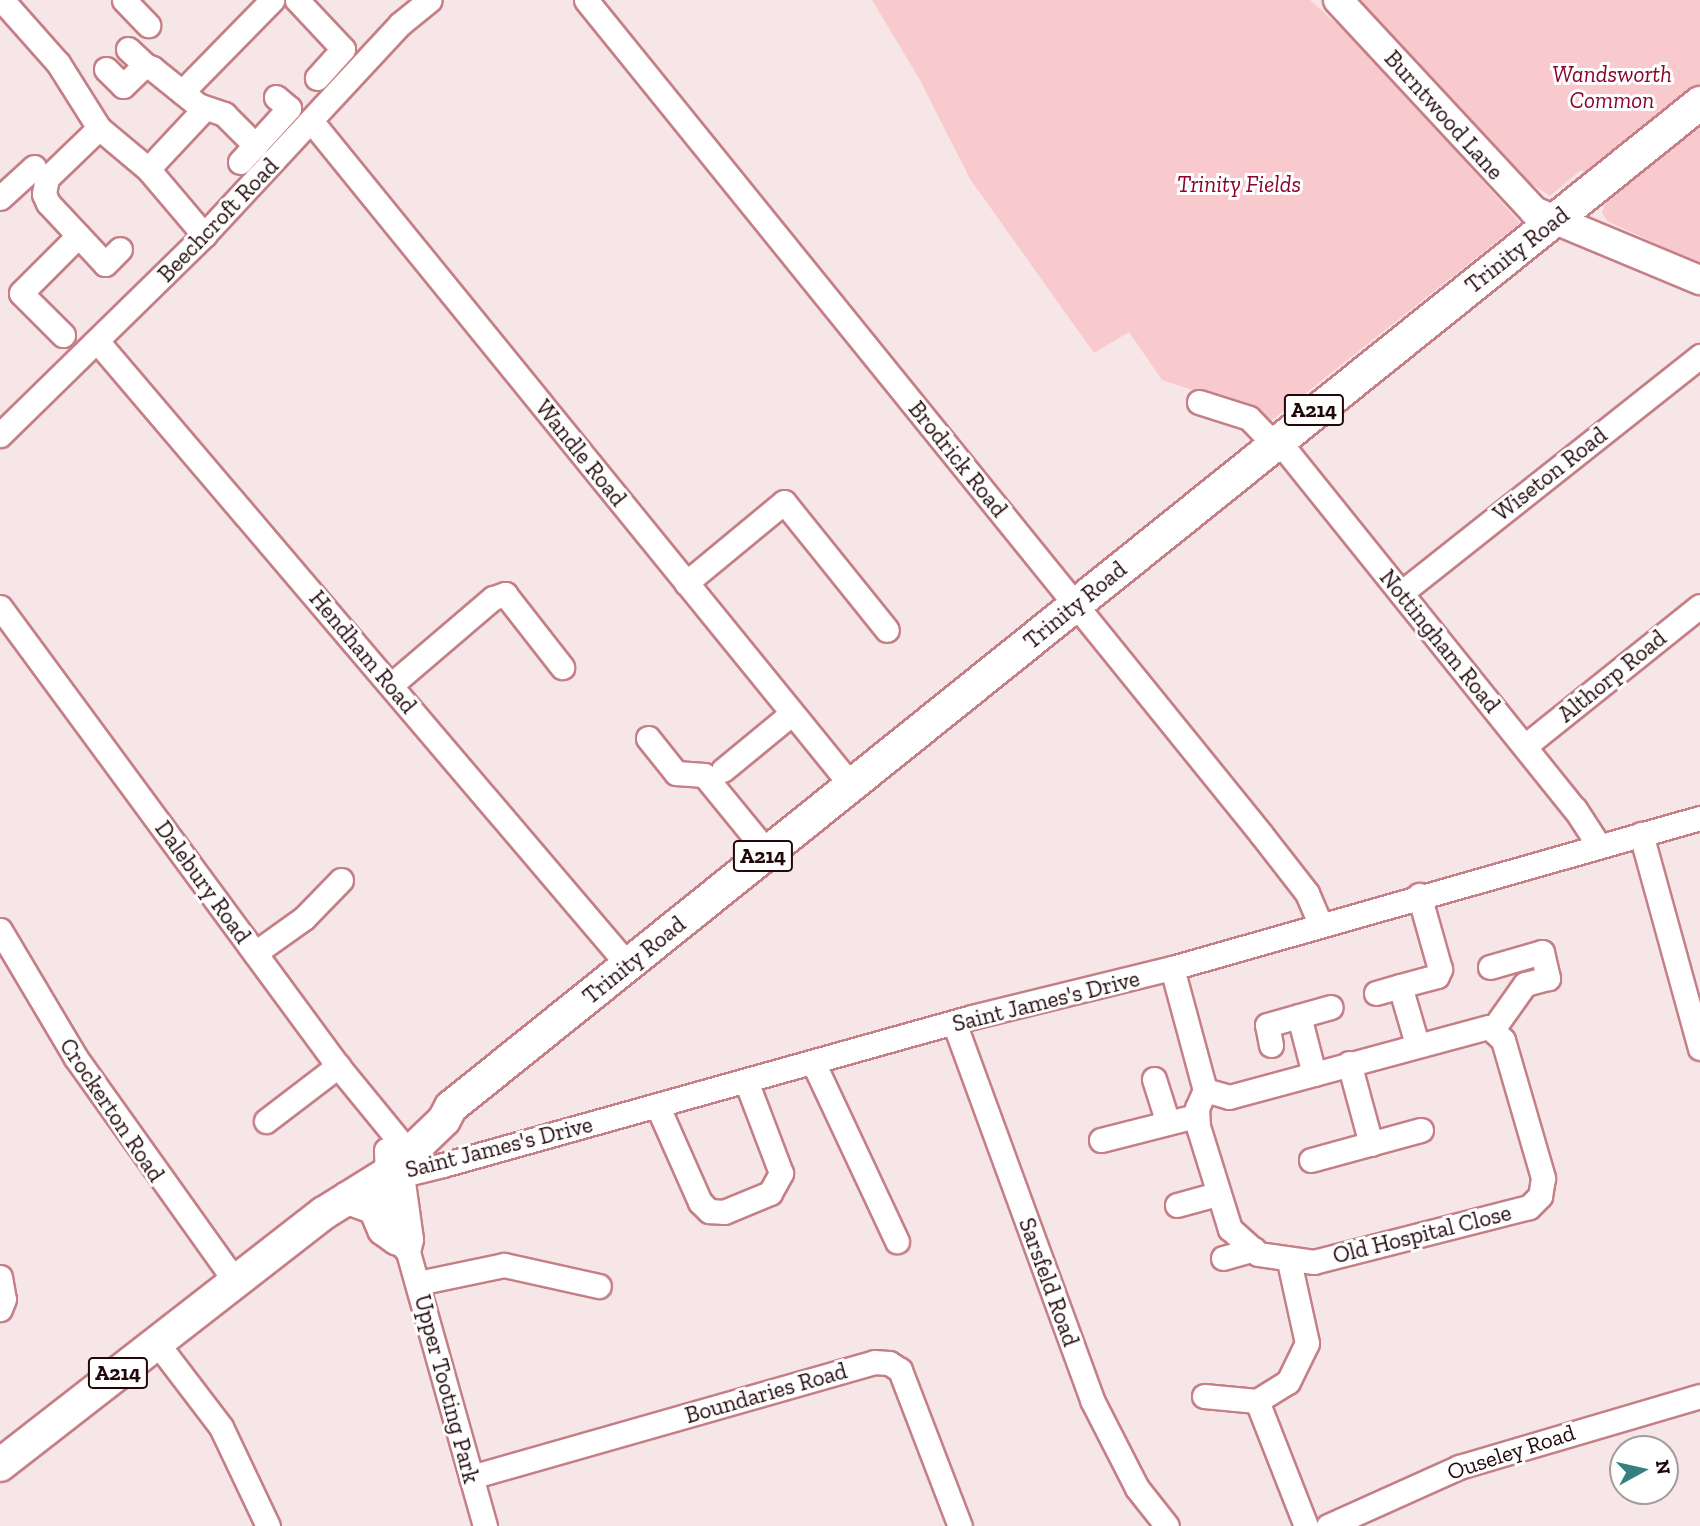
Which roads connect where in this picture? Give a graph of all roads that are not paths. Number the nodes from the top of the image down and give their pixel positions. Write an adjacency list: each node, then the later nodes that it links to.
1 (1, 0): 18 (street)
2 (124, 0): 8 (street)
3 (272, 0): 13 (street)
4 (430, 0): 17 (street, Beechcroft Road)
5 (586, 0): 35 (street, Brodrick Road)
6 (1338, 0): 22 (main road, Burntwood Lane)
7 (307, 3): 12 (street)
8 (148, 25)
9 (128, 49): 10 (street)
10 (145, 65): 11 (street); 13 (street)
11 (106, 69)
12 (317, 78)
13 (177, 88): 16 (street)
14 (276, 97): 16 (street)
15 (1700, 103): 22 (highway, Trinity Road / A214)
16 (205, 108): 20 (street)
17 (312, 122): 23 (street, Beechcroft Road); 33 (street, Wandle Road)
18 (99, 128): 19 (street); 20 (street)
19 (35, 167): 21 (street); 24 (street)
20 (148, 169): 23 (street)
21 (0, 198)
22 (1556, 220): 26 (main road, Burntwood Lane); 32 (highway, Trinity Road / A214)
23 (204, 235): 28 (street, Beechcroft Road)
24 (78, 236): 25 (street); 27 (street)
25 (120, 249)
26 (1700, 280)
27 (63, 335)
28 (97, 341): 31 (street, Beechcroft Road); 40 (street, Hendham Road)
29 (1697, 364): 34 (street, Wiseton Road)
30 (1199, 402): 32 (street, Nottingham Road)
31 (5, 421)
32 (1275, 441): 34 (street, Nottingham Road); 35 (highway, Trinity Road / A214)
33 (686, 583): 38 (street); 41 (street, Wandle Road)
34 (1401, 593): 43 (street, Nottingham Road)
35 (1076, 605): 45 (highway, Trinity Road / A214); 52 (street, Brodrick Road)
36 (1700, 606): 43 (street, Althorp Road)
37 (0, 607): 54 (street, Dalebury Road)
38 (887, 630)
39 (562, 667): 40 (street)
40 (391, 685): 55 (street, Hendham Road)
41 (791, 714): 44 (street); 45 (street, Wandle Road)
42 (648, 738): 49 (street)
43 (1525, 746): 48 (street, Nottingham Road)
44 (723, 770)
45 (851, 785): 49 (highway, Trinity Road / A214)
46 (1700, 818): 47 (street, Saint James's Drive)
47 (1641, 834): 48 (street, Saint James's Drive); 66 (street)
48 (1599, 846): 51 (street, Saint James's Drive)
49 (767, 852): 55 (highway, Trinity Road / A214)
50 (341, 880): 54 (street)
51 (1419, 895): 52 (street, Saint James's Drive); 58 (street)
52 (1320, 924): 57 (street, Saint James's Drive)
53 (0, 930): 92 (street, Crockerton Road)
54 (255, 953): 69 (street, Dalebury Road)
55 (628, 965): 82 (highway, Trinity Road / A214)
56 (1490, 967): 63 (street)
57 (1172, 968): 62 (street, Saint James's Drive); 73 (street)
58 (1400, 986): 59 (street); 64 (street)
59 (1376, 993)
60 (1331, 1007): 61 (street)
61 (1299, 1016): 65 (street); 70 (street)
62 (955, 1025): 67 (street, Saint James's Drive); 105 (street, Sarsfeld Road)
63 (1493, 1029): 64 (street); 90 (street, Old Hospital Close)
64 (1417, 1044): 68 (street)
65 (1271, 1045)
66 (1700, 1048)
67 (813, 1062): 72 (street, Saint James's Drive); 86 (street)
68 (1349, 1063): 70 (street); 80 (street)
69 (338, 1066): 76 (street); 82 (street, Dalebury Road)
70 (1314, 1074): 73 (street)
71 (1154, 1079): 77 (street)
72 (746, 1080): 74 (street, Saint James's Drive); 74 (street)
73 (1205, 1090): 75 (street)
74 (657, 1105): 82 (street, Saint James's Drive)
75 (1196, 1116): 77 (street); 83 (street, Old Hospital Close)
76 (266, 1121)
77 (1167, 1121): 79 (street)
78 (1421, 1130): 80 (street)
79 (1101, 1140)
80 (1371, 1144): 81 (street)
81 (1311, 1160)
82 (395, 1162): 84 (highway, Trinity Road / A214); 87 (street, Upper Tooting Park)
83 (1217, 1194): 85 (street); 88 (street, Old Hospital Close)
84 (342, 1201): 87 (highway); 92 (highway, Trinity Road / A214)
85 (1177, 1206)
86 (897, 1241)
87 (403, 1245): 93 (street, Upper Tooting Park)
88 (1254, 1250): 89 (street); 90 (street, Old Hospital Close)
89 (1223, 1258)
90 (1289, 1261): 99 (street)
91 (0, 1277): 95 (street)
92 (236, 1282): 96 (highway, Trinity Road / A214)
93 (418, 1283): 94 (street); 101 (street, Upper Tooting Park)
94 (599, 1286)
95 (0, 1309)
96 (157, 1343): 100 (highway, Trinity Road / A214); 102 (street)
97 (1204, 1396): 99 (street)
98 (1700, 1396): 107 (street, Ouseley Road)
99 (1257, 1401): 106 (street)
100 (0, 1465)
101 (471, 1477): 103 (street, Upper Tooting Park); 104 (street, Boundaries Road)
102 (268, 1526)
103 (485, 1526)
104 (958, 1526)
105 (1167, 1526)
106 (1307, 1526)
107 (1328, 1526)

